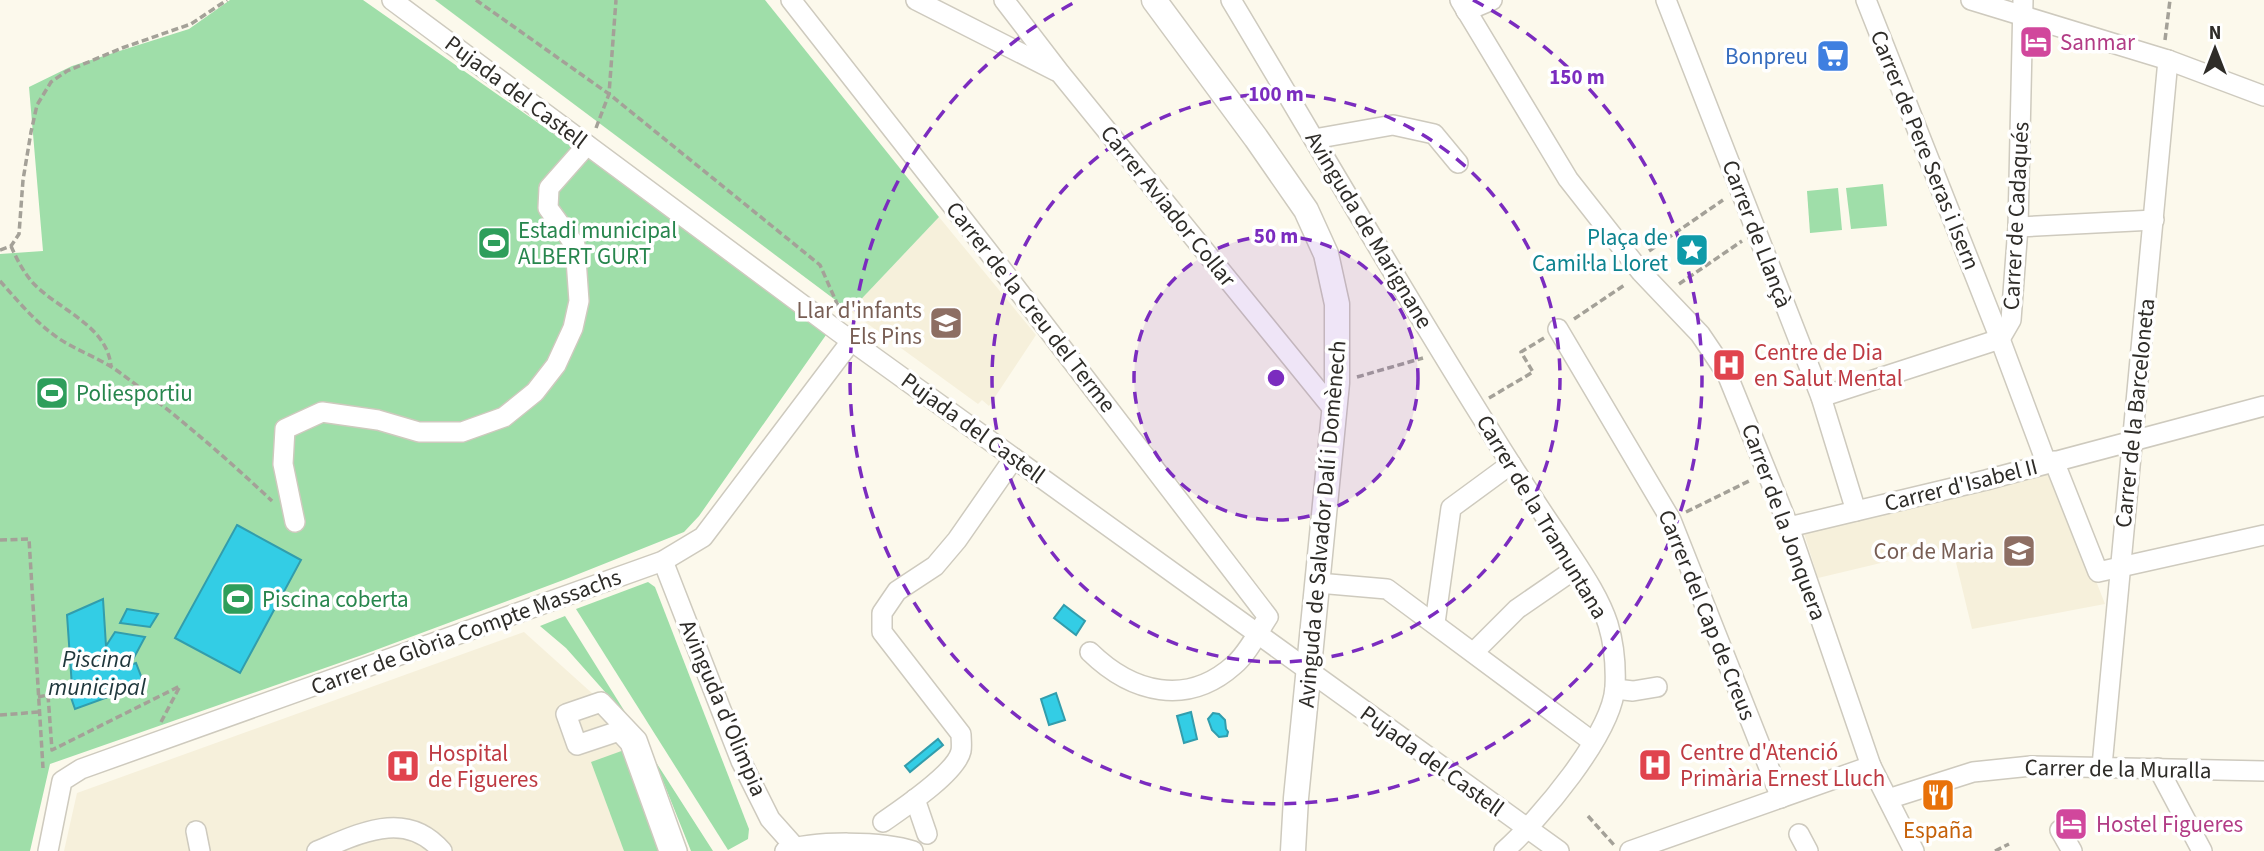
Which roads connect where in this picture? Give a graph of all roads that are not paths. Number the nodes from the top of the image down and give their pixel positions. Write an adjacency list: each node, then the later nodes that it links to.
1 (392, 0): 17 (street, Pujada del Castell)
2 (792, 0): 41 (street, Carrer de la Creu del Terme)
3 (916, 0): 14 (street)
4 (1004, 0): 14 (street, Carrer Aviador Collar)
5 (1154, 0): 27 (main road, Avinguda de Salvador Dalí i Domènech)
6 (1231, 0): 16 (street, Avinguda de Marignane)
7 (1492, 0): 11 (street)
8 (1666, 0): 25 (street, Carrer de Llançà)
9 (1866, 0): 22 (street, Carrer de Pere Seras i Isern)
10 (1971, 0): 12 (street)
11 (1463, 5): 34 (street, Carrer de la Jonquera)
12 (2023, 7): 13 (street); 20 (street, Carrer de Cadaqués)
13 (2165, 60): 15 (street); 19 (street, Carrer de la Barceloneta)
14 (1060, 73): 27 (street, Carrer Aviador Collar)
15 (2264, 96)
16 (1314, 139): 18 (street); 24 (street, Avinguda de Marignane)
17 (587, 145): 23 (street, Pujada del Castell); 33 (street)
18 (1458, 163)
19 (2154, 220): 20 (street); 28 (street, Carrer de la Barceloneta)
20 (2018, 227): 22 (street, Carrer de Cadaqués)
21 (1558, 329): 52 (street, Carrer del Cap de Creus)
22 (2000, 339): 25 (street); 30 (street, Carrer de Cadaqués)
23 (852, 340): 29 (street, Pujada del Castell); 36 (street, Carrer de Glòria Compte Massachs)
24 (1442, 353): 31 (street, Carrer de la Tramuntana)
25 (1821, 397): 32 (street, Carrer de Llançà)
26 (2264, 406): 28 (street, Carrer d'Isabel II)
27 (1334, 410): 39 (main road, Avinguda de Salvador Dalí i Domènech)
28 (2132, 440): 30 (street, Carrer d'Isabel II); 38 (street, Carrer de la Barceloneta)
29 (1014, 458): 41 (street, Pujada del Castell); 53 (street)
30 (2050, 462): 32 (street, Carrer d'Isabel II); 38 (street, Carrer de Cadaqués)
31 (1511, 464): 37 (street, Carrer de la Tramuntana); 40 (street)
32 (1856, 511): 34 (street, Carrer d'Isabel II)
33 (295, 522)
34 (1789, 527): 48 (street, Carrer de la Jonquera)
35 (2264, 534): 38 (street)
36 (663, 561): 60 (street, Avinguda d'Olimpia); 62 (street, Carrer de Glòria Compte Massachs)
37 (1578, 567): 43 (street); 46 (street, Carrer de la Tramuntana)
38 (2119, 568): 49 (street, Carrer de la Barceloneta)
39 (1318, 583): 40 (street); 44 (main road, Avinguda de Salvador Dalí i Domènech)
40 (1435, 623): 43 (street)
41 (1256, 635): 42 (street); 44 (street, Pujada del Castell)
42 (1090, 652)
43 (1474, 652): 47 (street)
44 (1310, 673): 56 (street, Pujada del Castell); 69 (main road, Avinguda de Salvador Dalí i Domènech)
45 (1657, 687): 46 (street)
46 (1615, 689): 47 (street, Carrer de la Tramuntana)
47 (1593, 742): 56 (street, Carrer de la Tramuntana)
48 (1871, 766): 52 (street); 54 (street, Carrer de la Jonquera)
49 (2102, 766): 50 (street, Carrer de la Muralla); 54 (street, Carrer de la Muralla)
50 (2158, 768): 51 (street, Carrer de la Muralla); 74 (street)
51 (2264, 771)
52 (1781, 798): 61 (street)
53 (915, 799): 55 (street); 59 (street)
54 (1888, 799): 72 (street, Carrer de la Jonquera)
55 (883, 822)
56 (1527, 830): 70 (street, Carrer de la Tramuntana); 71 (street, Pujada del Castell)
57 (2060, 830): 73 (street)
58 (196, 831): 63 (street)
59 (927, 834)
60 (790, 849): 68 (street)
61 (1623, 849)
62 (47, 851)
63 (200, 851)
64 (317, 851): 65 (street)
65 (442, 851)
66 (669, 851): 67 (street)
67 (677, 851)
68 (913, 851)
69 (1293, 851)
70 (1504, 851)
71 (1559, 851)
72 (1914, 851)
73 (2072, 851)
74 (2202, 851)

